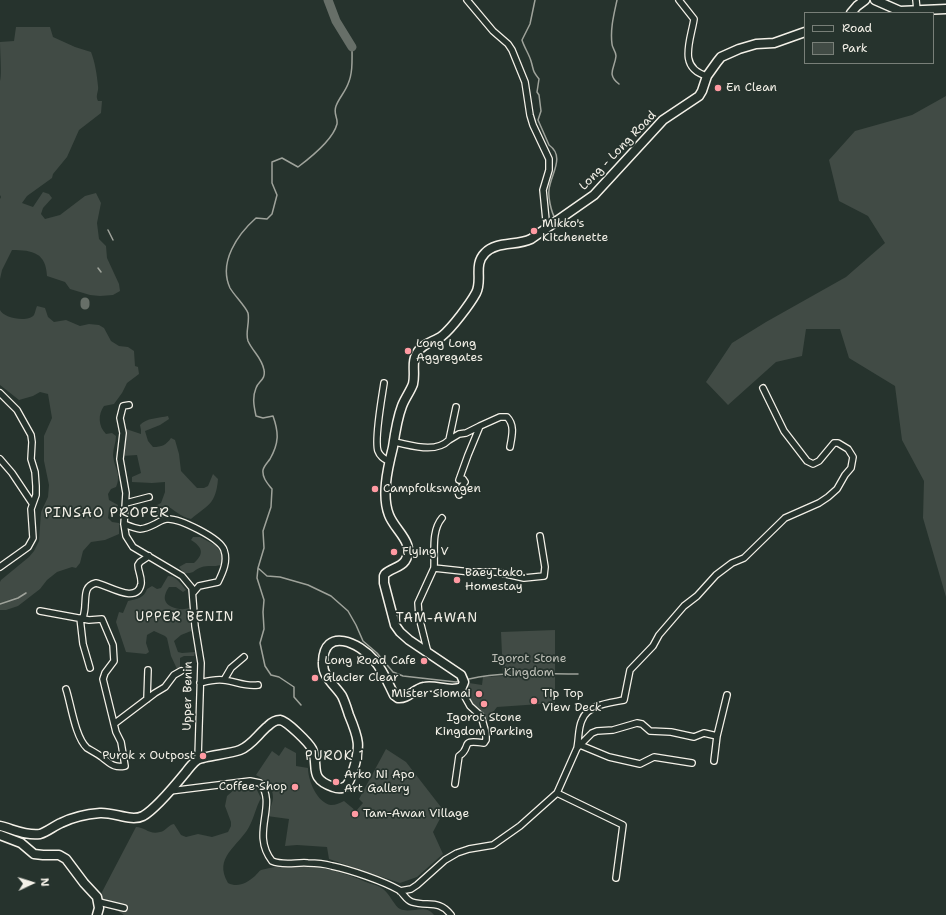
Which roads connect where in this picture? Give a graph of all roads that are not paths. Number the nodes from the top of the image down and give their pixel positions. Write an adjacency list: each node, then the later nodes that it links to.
1 (467, 0): 11 (street)
2 (679, 0): 10 (street)
3 (865, 0): 8 (main road)
4 (875, 0): 7 (main road)
5 (916, 0): 7 (street)
6 (946, 9): 7 (main road)
7 (917, 10)
8 (852, 12)
9 (804, 32): 10 (main road, Long - Long Road)
10 (707, 76): 11 (main road, Long - Long Road)
11 (549, 226): 19 (main road, Long - Long Road)
12 (384, 383): 22 (street)
13 (763, 388): 50 (street)
14 (0, 393): 25 (street)
15 (129, 405): 26 (street, Upper Benin)
16 (456, 407): 18 (street)
17 (480, 426): 18 (street); 20 (street); 23 (street)
18 (449, 440): 19 (street)
19 (394, 442): 22 (main road, Long - Long Road)
20 (510, 447)
21 (0, 459): 25 (street)
22 (390, 462): 36 (main road, Long - Long Road)
23 (460, 495)
24 (149, 497): 26 (street)
25 (32, 503): 31 (street)
26 (126, 504): 28 (street, Upper Benin)
27 (442, 518): 32 (street)
28 (124, 524): 30 (street, Upper Benin); 33 (street)
29 (540, 536): 32 (street)
30 (149, 556): 33 (street, Upper Benin); 35 (street)
31 (0, 567)
32 (434, 568): 36 (street)
33 (193, 593): 42 (street, Upper Benin)
34 (40, 611): 35 (street)
35 (82, 618): 38 (street); 48 (street)
36 (428, 653): 44 (main road, Long - Long Road)
37 (244, 657): 41 (street)
38 (90, 668)
39 (148, 670): 47 (street)
40 (181, 671): 47 (street)
41 (224, 680): 42 (street); 43 (street)
42 (200, 683): 51 (street, Upper Benin)
43 (258, 685)
44 (460, 688): 51 (main road); 54 (street)
45 (66, 689): 48 (street)
46 (727, 695): 49 (street)
47 (147, 699): 48 (street)
48 (114, 724)
49 (717, 736): 50 (street); 52 (street)
50 (579, 747): 53 (street); 56 (street)
51 (198, 758): 55 (main road)
52 (714, 761)
53 (692, 763)
54 (455, 784)
55 (169, 791): 57 (main road); 60 (street)
56 (557, 793): 59 (street); 60 (street)
57 (0, 826)
58 (0, 835): 61 (main road)
59 (616, 878)
60 (400, 891): 64 (street)
61 (98, 902): 62 (street); 63 (main road)
62 (124, 908)
63 (97, 915)
64 (451, 915)

